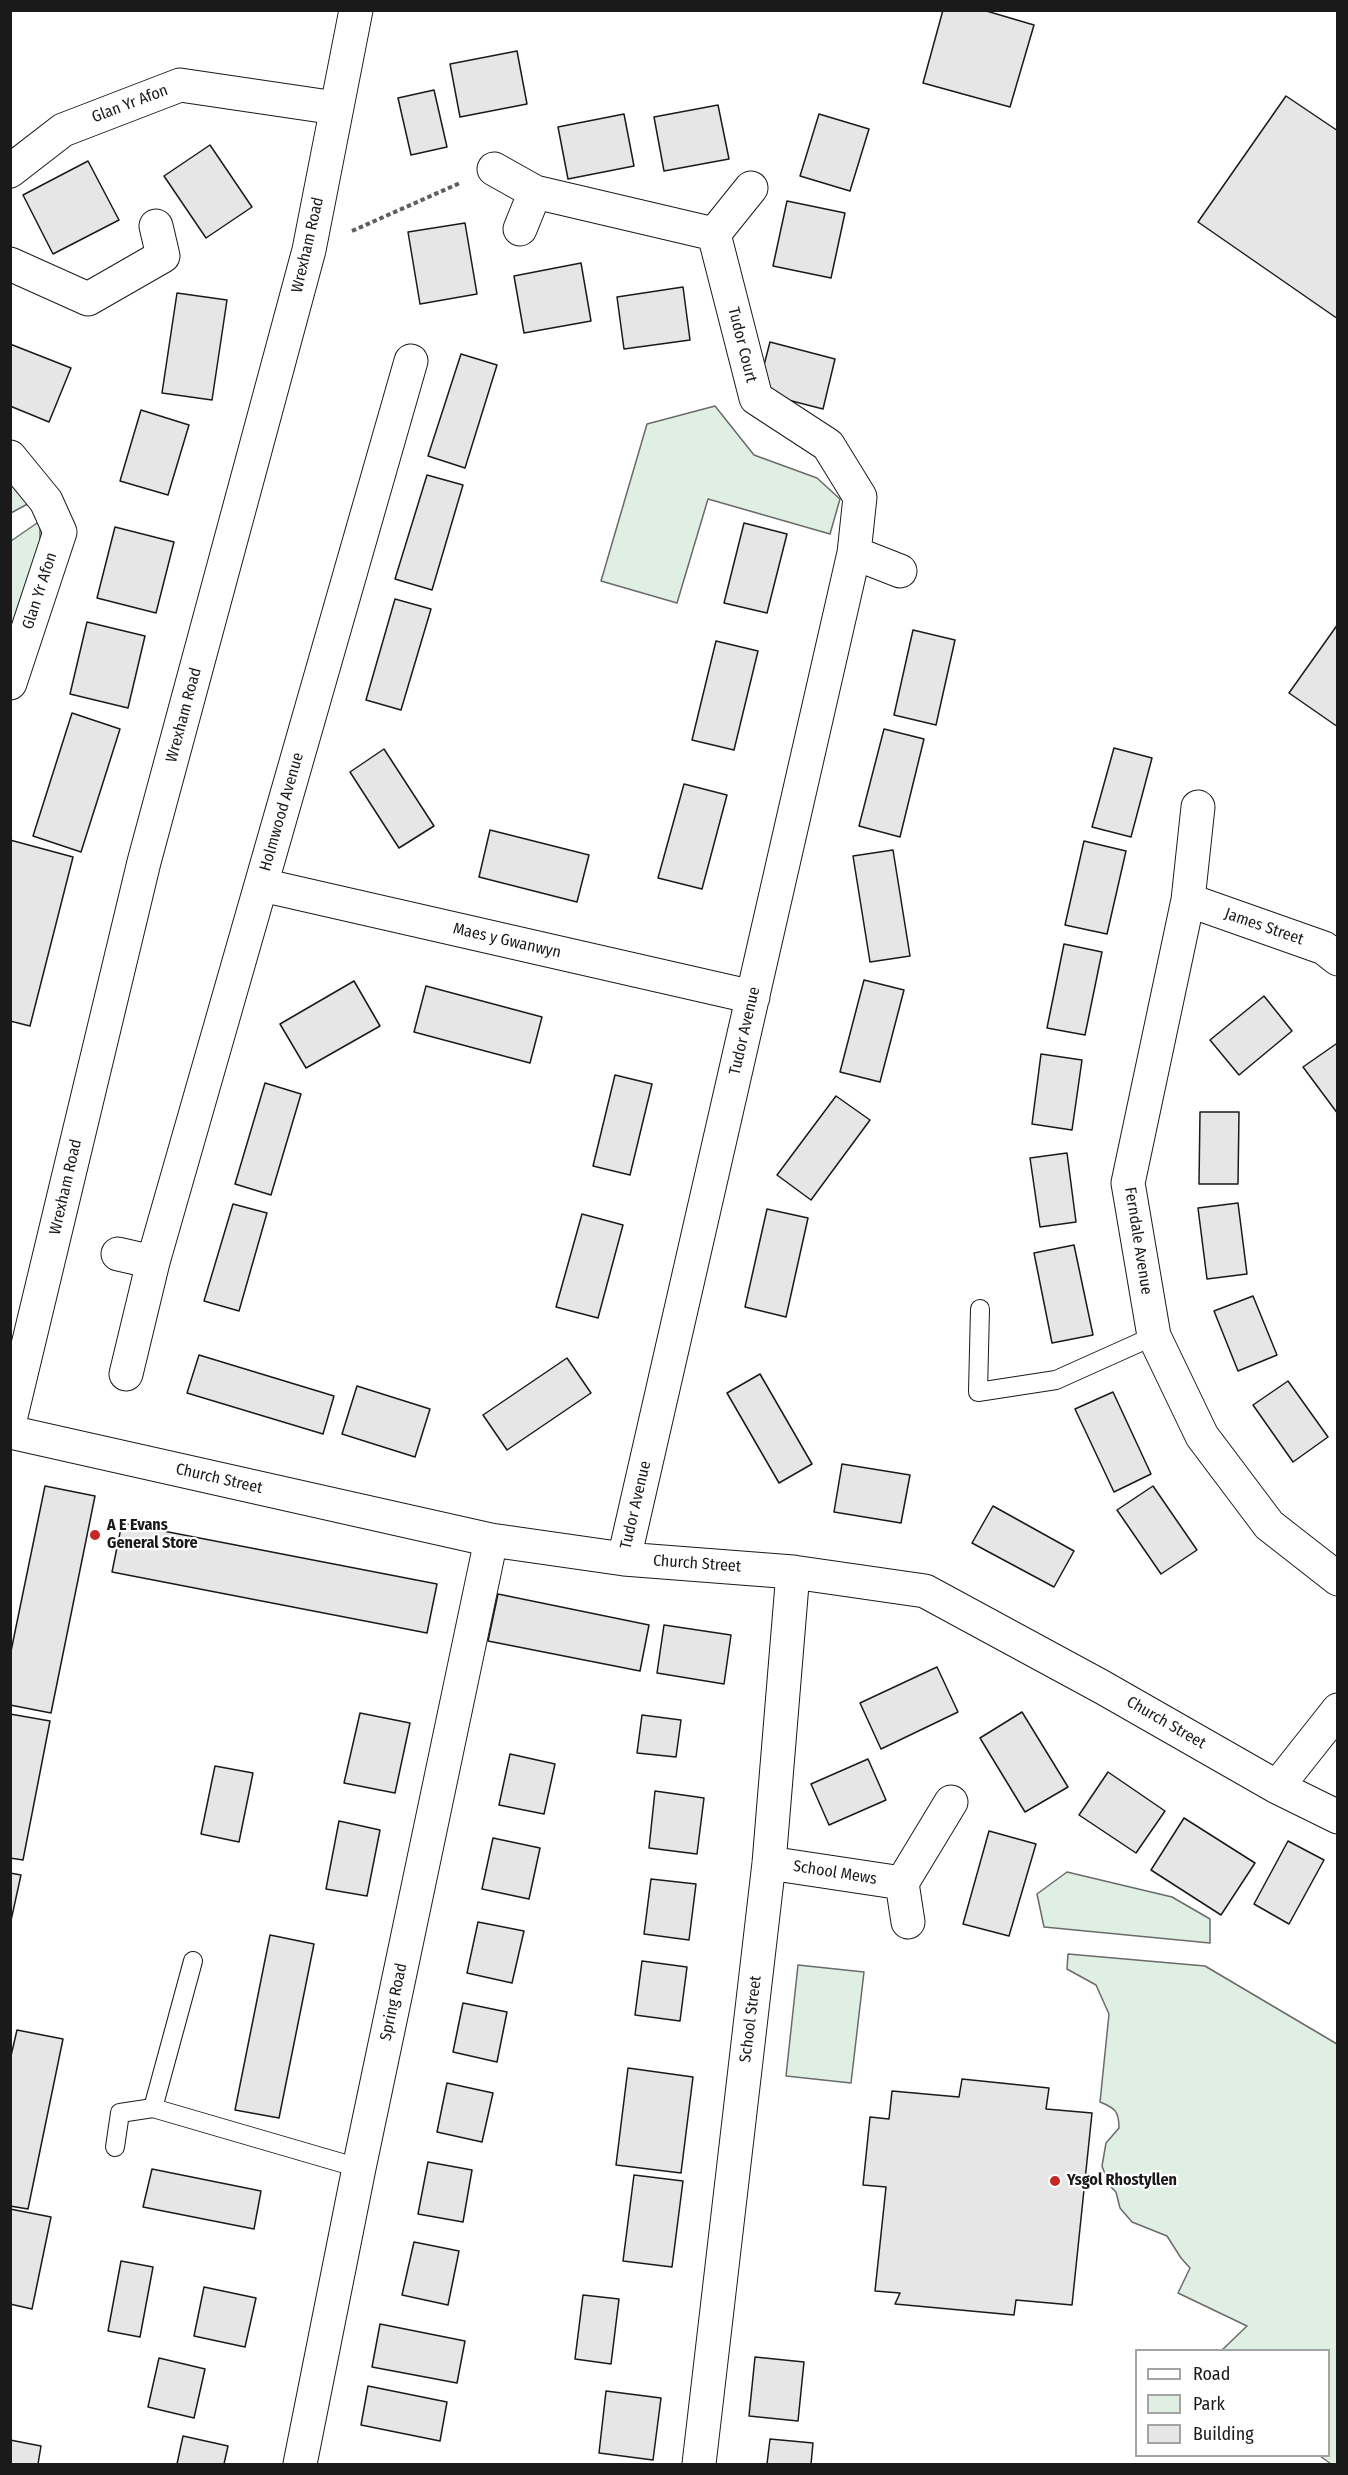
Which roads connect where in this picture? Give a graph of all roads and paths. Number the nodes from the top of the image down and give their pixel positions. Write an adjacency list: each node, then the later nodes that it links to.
1 (356, 10): 2 (street, Wrexham Road)
2 (336, 108): 4 (street, Glan Yr Afon); 10 (street, Wrexham Road)
3 (494, 169): 6 (street); 10 (path)
4 (10, 171)
5 (751, 188): 9 (street)
6 (535, 192): 8 (street); 9 (street)
7 (156, 226): 11 (street)
8 (520, 230)
9 (714, 234): 14 (street, Tudor Court)
10 (309, 250): 27 (street, Wrexham Road)
11 (10, 264)
12 (411, 362): 18 (street, Holmwood Avenue)
13 (10, 457): 16 (street, Glan Yr Afon)
14 (854, 553): 15 (street); 21 (street, Tudor Avenue)
15 (900, 571)
16 (12, 672)
17 (1198, 807): 19 (street, Ferndale Avenue)
18 (262, 885): 21 (street, Maes y Gwanwyn); 23 (street, Holmwood Avenue)
19 (1188, 900): 20 (street, James Street); 25 (street, Ferndale Avenue)
20 (1338, 959)
21 (753, 997): 30 (street, Tudor Avenue)
22 (118, 1254): 23 (street)
23 (153, 1262): 26 (street, Holmwood Avenue)
24 (980, 1309): 25 (lane)
25 (1154, 1336): 32 (street, Ferndale Avenue)
26 (126, 1374)
27 (10, 1420)
28 (10, 1432): 29 (street, Church Street)
29 (491, 1540): 30 (street, Church Street); 43 (street, Spring Road)
30 (624, 1559): 31 (street, Church Street)
31 (793, 1572): 34 (street, Church Street); 37 (street, School Street)
32 (1338, 1579)
33 (1338, 1710): 34 (street)
34 (1277, 1787): 36 (street, Church Street)
35 (951, 1803): 38 (street)
36 (1338, 1817)
37 (769, 1863): 38 (street, School Mews); 45 (street, School Street)
38 (902, 1883): 39 (street)
39 (908, 1923)
40 (193, 1961): 41 (lane)
41 (153, 2108): 42 (lane); 43 (lane)
42 (116, 2147)
43 (359, 2168): 44 (street, Spring Road)
44 (300, 2464)
45 (699, 2464)

